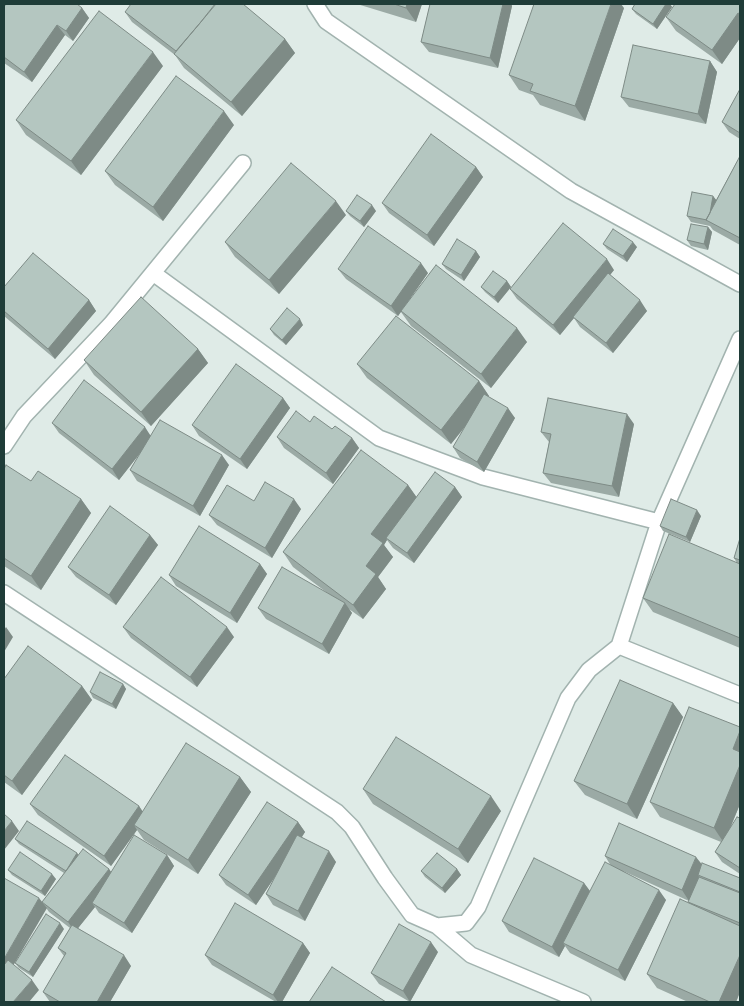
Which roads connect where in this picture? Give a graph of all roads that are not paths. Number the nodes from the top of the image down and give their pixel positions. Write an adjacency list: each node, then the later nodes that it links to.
1 (315, 4): 4 (street)
2 (243, 163): 3 (street)
3 (153, 274): 6 (street); 7 (street)
4 (740, 284)
5 (740, 339): 7 (street)
6 (4, 446)
7 (659, 522): 9 (street)
8 (4, 593): 11 (street)
9 (619, 646): 10 (street); 11 (street)
10 (740, 695)
11 (437, 926): 12 (street)
12 (583, 1002)

